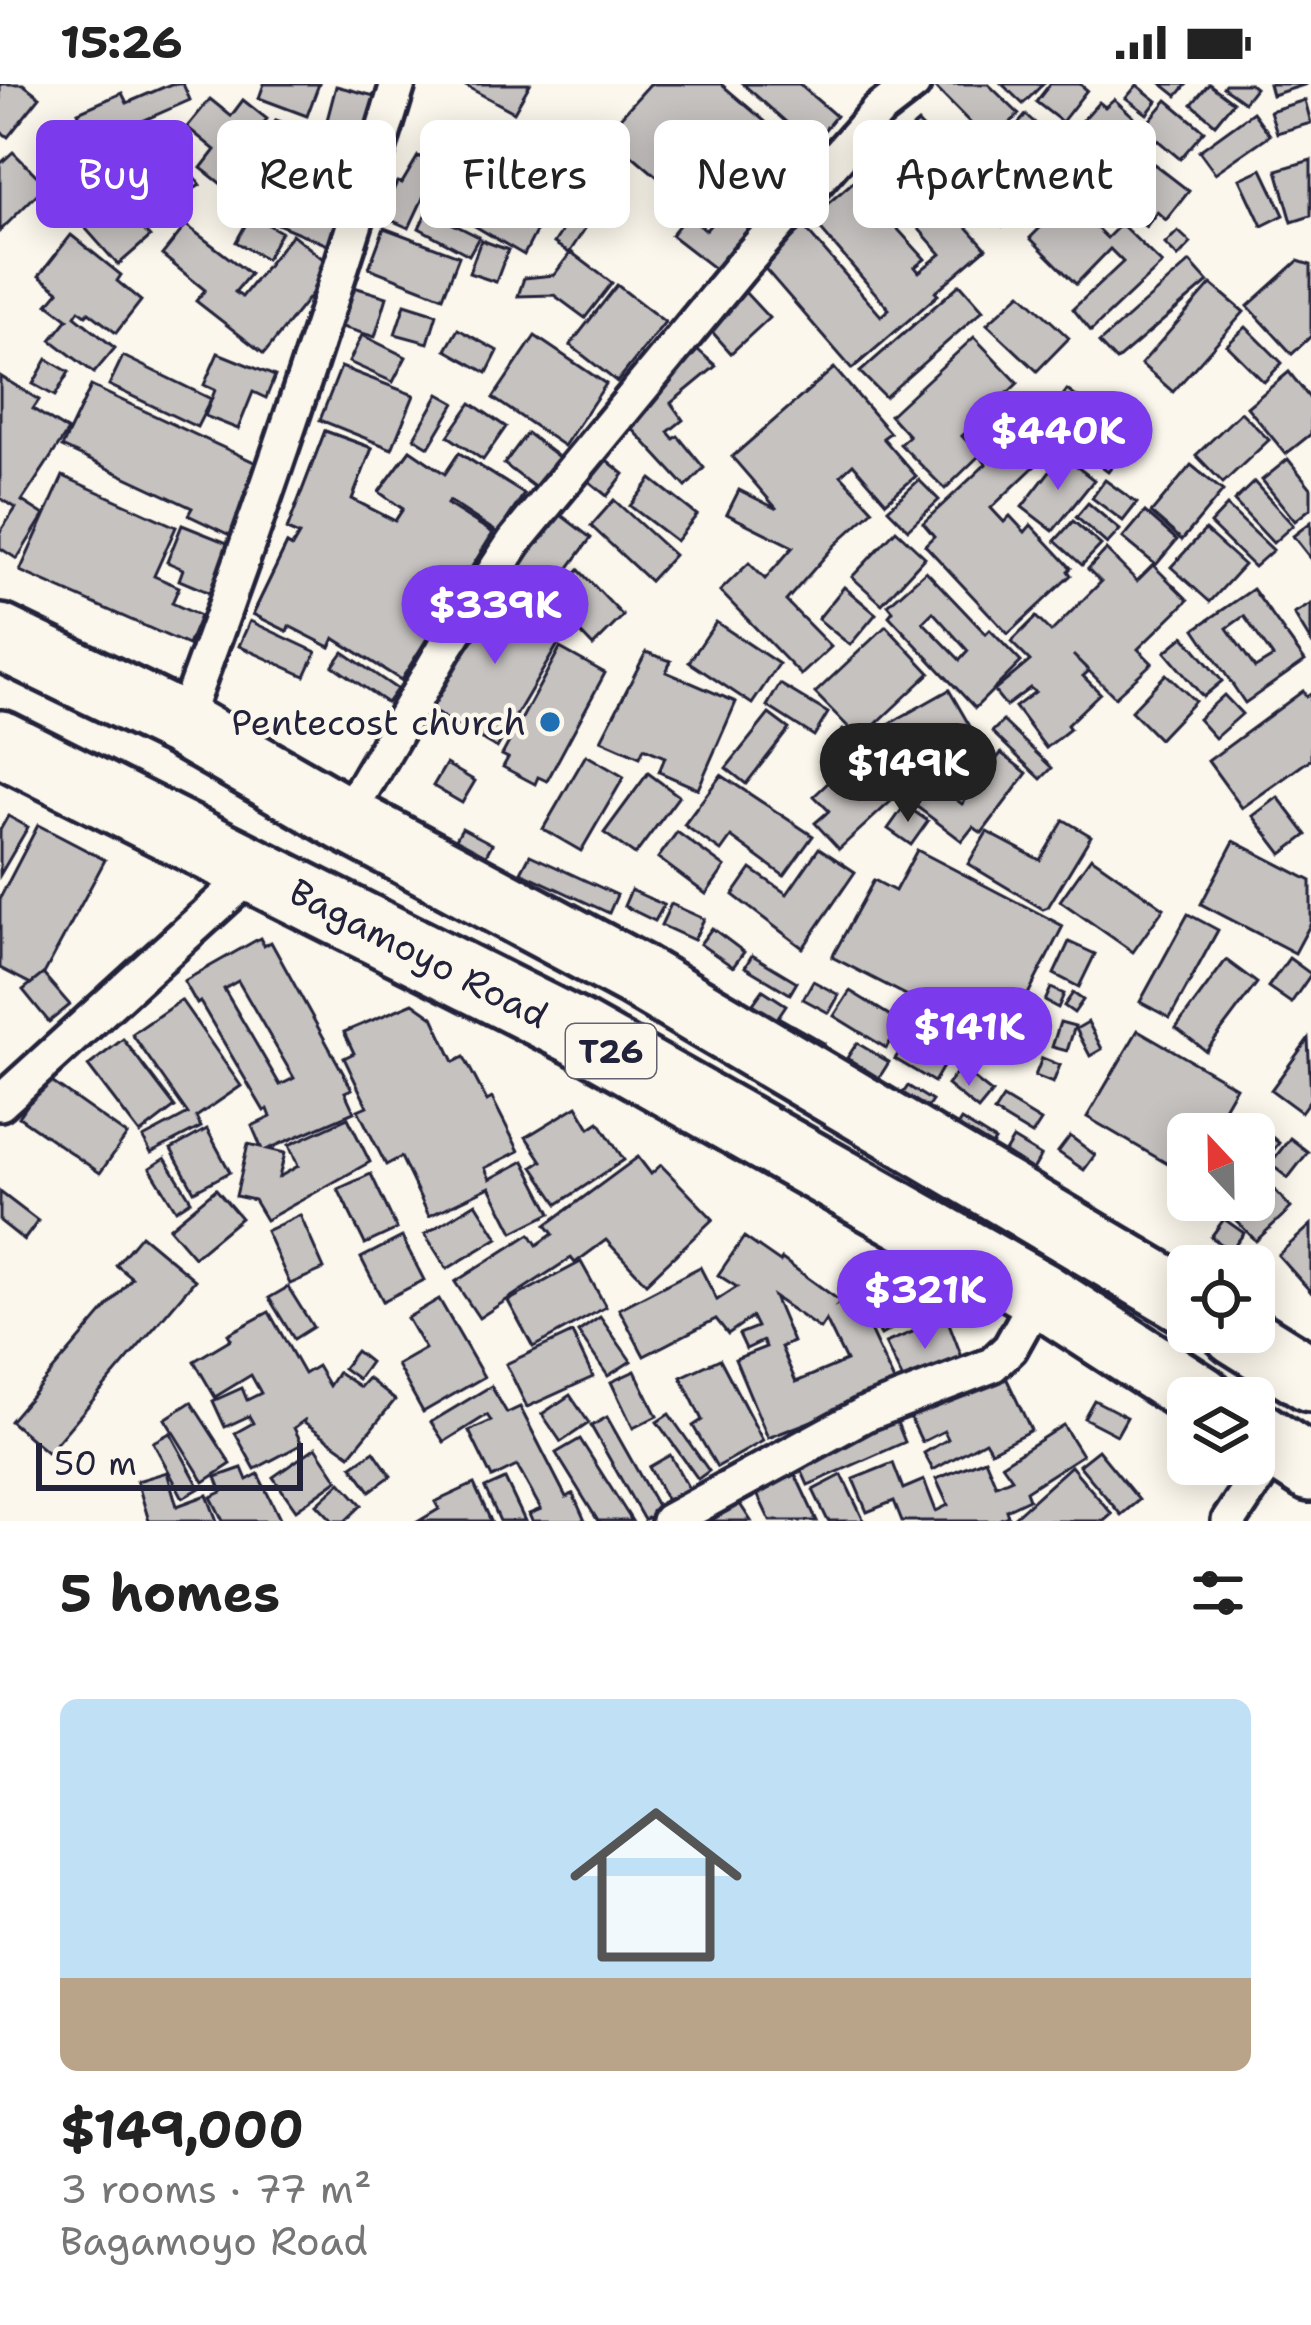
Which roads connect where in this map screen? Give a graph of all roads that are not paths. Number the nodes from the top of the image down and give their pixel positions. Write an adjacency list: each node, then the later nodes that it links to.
1 (398, 84): 4 (street)
2 (914, 84): 6 (street)
3 (0, 637): 4 (highway, T26)
4 (182, 725): 6 (highway, T26)
5 (0, 742): 7 (highway, Bagamoyo Road / T26)
6 (345, 819): 9 (highway, T26)
7 (255, 871): 8 (street); 10 (highway, Bagamoyo Road / T26)
8 (0, 1102)
9 (1167, 1290)
10 (1040, 1294): 12 (highway, Bagamoyo Road / T26); 15 (street)
11 (1270, 1353): 13 (highway)
12 (1168, 1377)
13 (1311, 1379)
14 (1281, 1450): 16 (street)
15 (669, 1521)
16 (1229, 1521)

